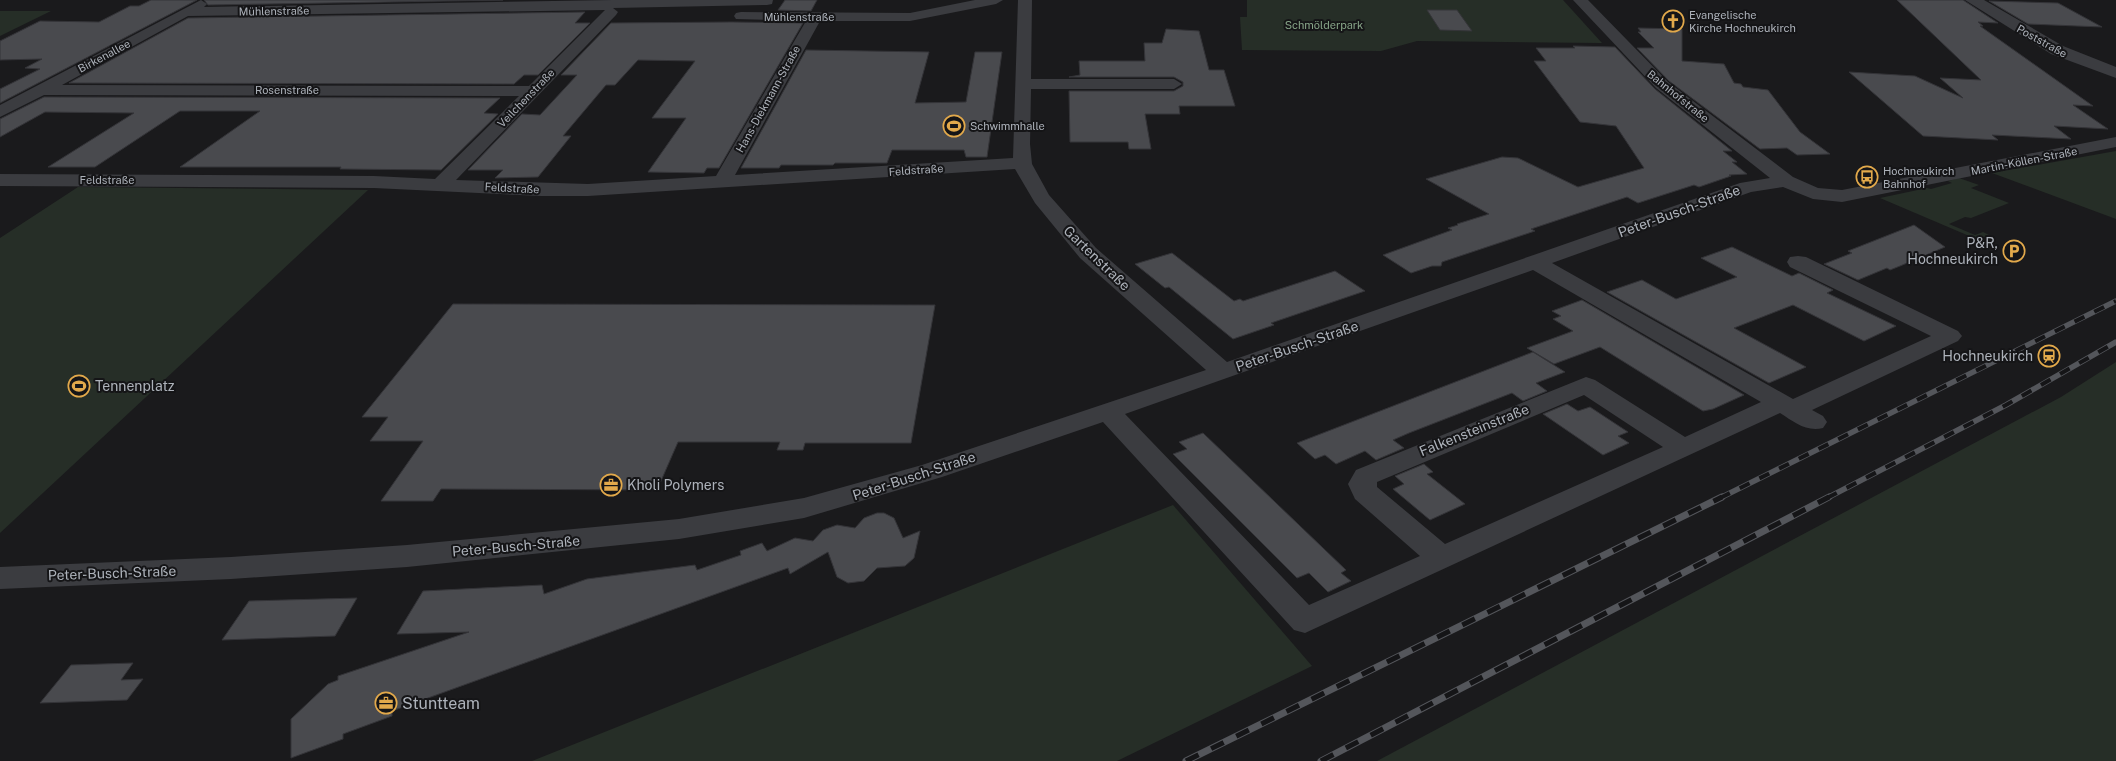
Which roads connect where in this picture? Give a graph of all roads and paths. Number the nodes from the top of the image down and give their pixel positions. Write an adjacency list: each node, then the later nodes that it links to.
1 (207, 0): 8 (street, Birkenallee)
2 (767, 0): 7 (street, Mühlenstraße); 9 (street)
3 (996, 0): 10 (street, Mühlenstraße)
4 (1025, 0): 12 (street, Gartenstraße)
5 (1580, 0): 20 (street, Bahnhofstraße)
6 (1973, 0): 11 (street, Poststraße)
7 (607, 9): 8 (street, Mühlenstraße); 9 (street, Mühlenstraße); 15 (street, Veilchenstraße)
8 (185, 12): 14 (street, Birkenallee)
9 (756, 16): 10 (street, Mühlenstraße)
10 (815, 17): 21 (street, Hans-Diekmann-Straße)
11 (2116, 73)
12 (1024, 84): 13 (street); 18 (street, Gartenstraße)
13 (1174, 84)
14 (42, 90): 15 (street, Rosenstraße); 16 (street, Birkenallee)
15 (532, 91): 22 (street, Veilchenstraße)
16 (0, 112)
17 (2116, 142): 20 (street, Martin-Köllen-Straße)
18 (1023, 163): 21 (street, Feldstraße); 25 (street, Gartenstraße)
19 (0, 180): 22 (street, Feldstraße)
20 (1786, 180): 24 (street, Peter-Busch-Straße)
21 (722, 182): 22 (street, Feldstraße)
22 (441, 184)
23 (1798, 262): 26 (street)
24 (1536, 263): 25 (street, Peter-Busch-Straße); 26 (street)
25 (1223, 372): 27 (street, Peter-Busch-Straße)
26 (1786, 406): 28 (street); 29 (street)
27 (1107, 411): 30 (street); 31 (street, Peter-Busch-Straße)
28 (1814, 422)
29 (1684, 448): 30 (street); 30 (street, Falkensteinstraße)
30 (1442, 558)
31 (0, 578)

